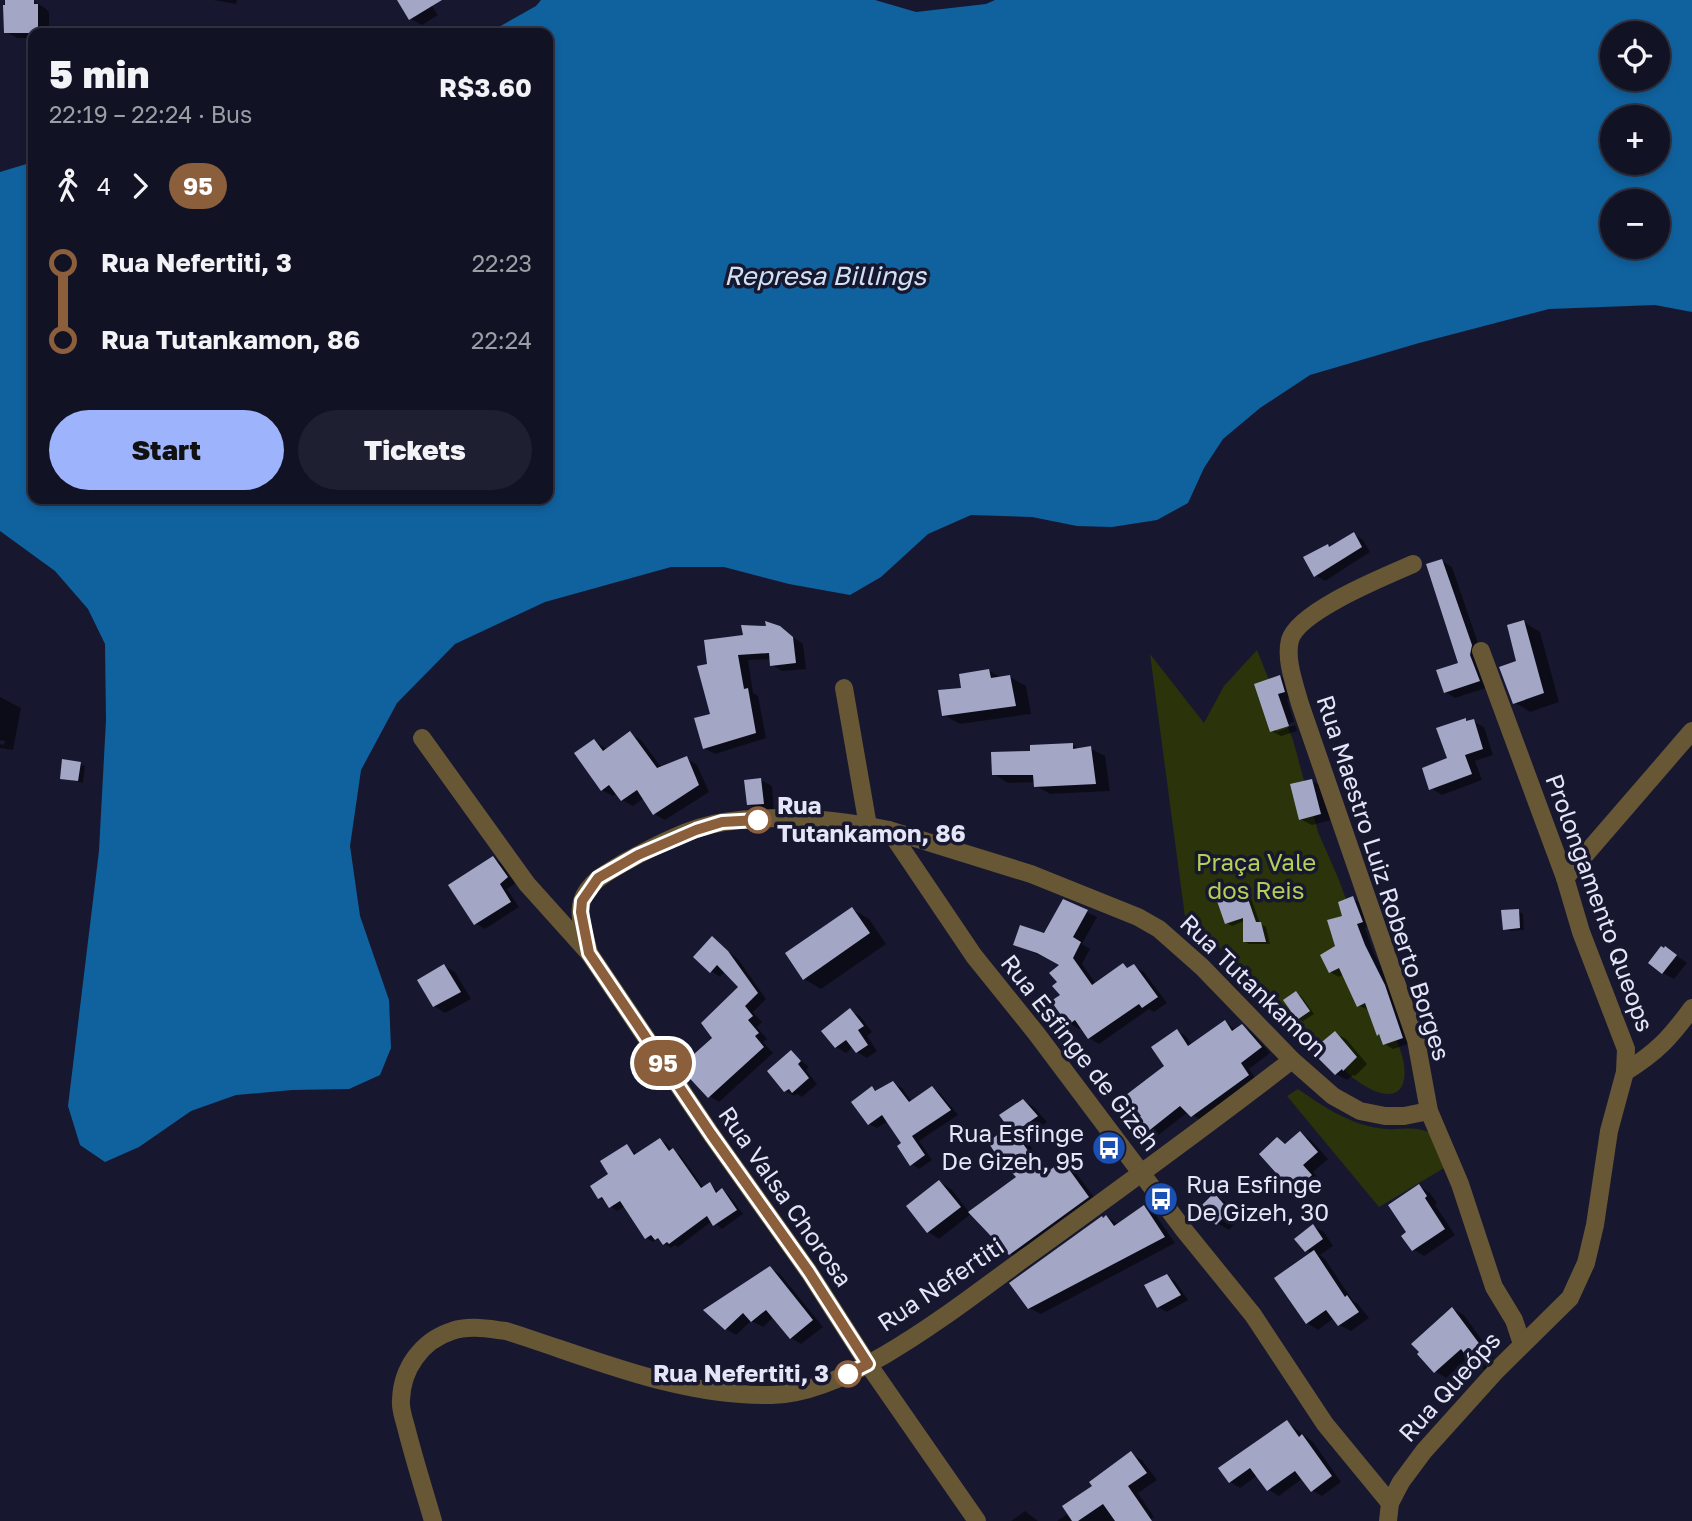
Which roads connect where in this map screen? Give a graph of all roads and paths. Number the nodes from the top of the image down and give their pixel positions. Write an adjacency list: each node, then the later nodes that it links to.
1 (1413, 564): 13 (street, Rua Maestro Luiz Roberto Borges)
2 (1481, 651): 8 (street, Prolongamento Queops)
3 (844, 688): 6 (street)
4 (1692, 730): 8 (street)
5 (422, 738): 9 (street, Rua Valsa Chorosa)
6 (868, 826): 7 (street, Rua Tutankamon); 9 (street, Rua Tutankamon)
7 (889, 830): 11 (street, Rua Tutankamon); 14 (street, Rua Esfinge de Gizeh)
8 (1565, 878): 12 (street, Prolongamento Queops)
9 (589, 953): 17 (street, Rua Valsa Chorosa)
10 (1692, 1008): 12 (street)
11 (1292, 1060): 13 (street, Rua Tutankamon); 14 (street, Rua Nefertiti)
12 (1625, 1072): 15 (street, Prolongamento Queops)
13 (1429, 1111): 16 (street, Rua Maestro Luiz Roberto Borges)
14 (1141, 1172): 17 (street, Rua Nefertiti); 18 (street, Rua Esfinge de Gizeh)
15 (1570, 1298): 16 (street, Rua Queóps)
16 (1522, 1344): 18 (street, Rua Queóps)
17 (868, 1364): 19 (street, Rua Nefertiti); 20 (street, Rua Valsa Chorosa)
18 (1390, 1503): 21 (street, Rua Queóps)
19 (433, 1521)
20 (976, 1521)
21 (1388, 1521)

